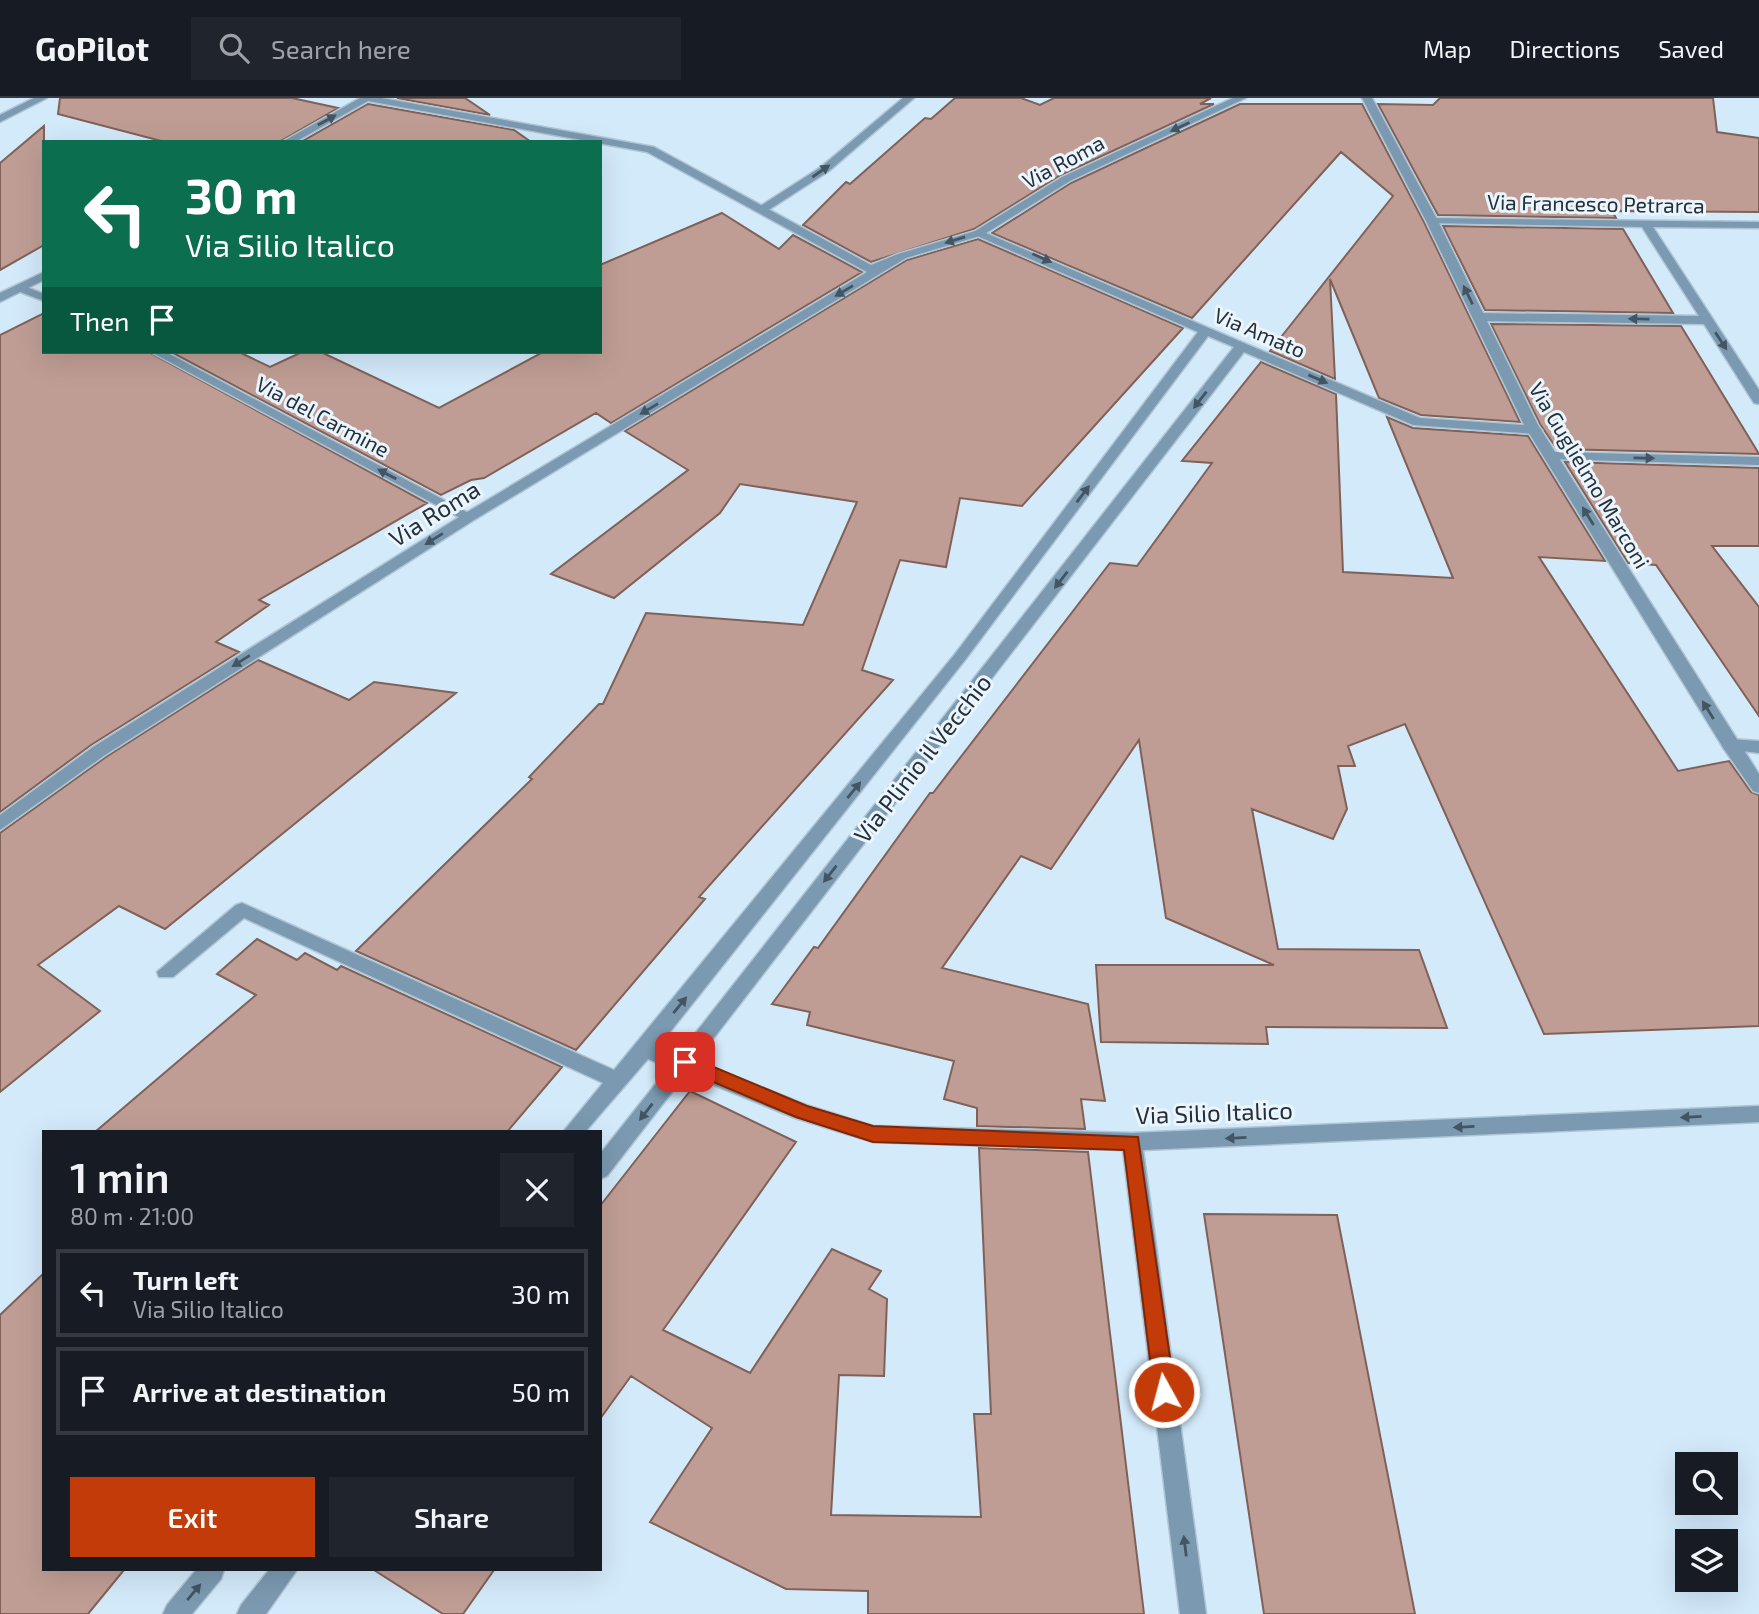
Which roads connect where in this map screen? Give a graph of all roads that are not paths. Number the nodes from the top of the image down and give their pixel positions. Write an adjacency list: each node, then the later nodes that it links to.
1 (42, 98): 6 (street)
2 (367, 98): 7 (street, one-way to 2); 8 (street)
3 (909, 98): 10 (street, one-way to 3)
4 (1241, 98): 14 (street, Via Roma, one-way to 14)
5 (1367, 98): 11 (street, Via Guglielmo Marconi)
6 (0, 120)
7 (291, 140)
8 (600, 140)
9 (602, 140): 10 (street)
10 (763, 209): 15 (street, Via Roma)
11 (1432, 221): 12 (street, Via Francesco Petrarca); 21 (street, Via Guglielmo Marconi, one-way to 11)
12 (1644, 222): 13 (street, Via Francesco Petrarca); 22 (street)
13 (1759, 225)
14 (979, 233): 15 (street, Via Roma, one-way to 15); 23 (street, Via Amato, one-way to 23)
15 (902, 256): 30 (street, Via Roma, one-way to 30)
16 (42, 276): 18 (street)
17 (0, 282): 18 (street)
18 (19, 288): 19 (street); 20 (street)
19 (42, 297)
20 (0, 298)
21 (1479, 317): 22 (street, one-way to 21); 27 (street, Via Guglielmo Marconi)
22 (1708, 320): 26 (street, one-way to 26)
23 (1206, 330): 24 (street, Via Amato); 36 (street, one-way to 23)
24 (1242, 346): 27 (street, Via Amato, one-way to 27); 37 (street, Via Plinio il Vecchio, one-way to 37)
25 (161, 354): 30 (street, Via del Carmine, one-way to 25)
26 (1759, 400)
27 (1535, 430): 28 (street, Via Guglielmo Marconi)
28 (1552, 456): 29 (street, one-way to 29); 31 (street, Via Guglielmo Marconi, one-way to 28)
29 (1759, 461)
30 (469, 517): 34 (street, Via Roma, one-way to 34)
31 (1730, 746): 32 (street); 33 (street, Via Guglielmo Marconi)
32 (1759, 747)
33 (1759, 787)
34 (0, 824)
35 (166, 972): 38 (street)
36 (645, 1049): 37 (street, Via Silio Italico); 38 (street)
37 (685, 1062): 41 (street, Via Silio Italico); 42 (street, Via Plinio il Vecchio, one-way to 42)
38 (616, 1080): 40 (street)
39 (1759, 1114): 41 (street, Via Silio Italico, one-way to 41)
40 (575, 1130)
41 (1132, 1142): 47 (street, one-way to 41)
42 (602, 1167)
43 (211, 1571): 45 (street, one-way to 43)
44 (284, 1571): 46 (street)
45 (176, 1614)
46 (250, 1614)
47 (1193, 1614)

